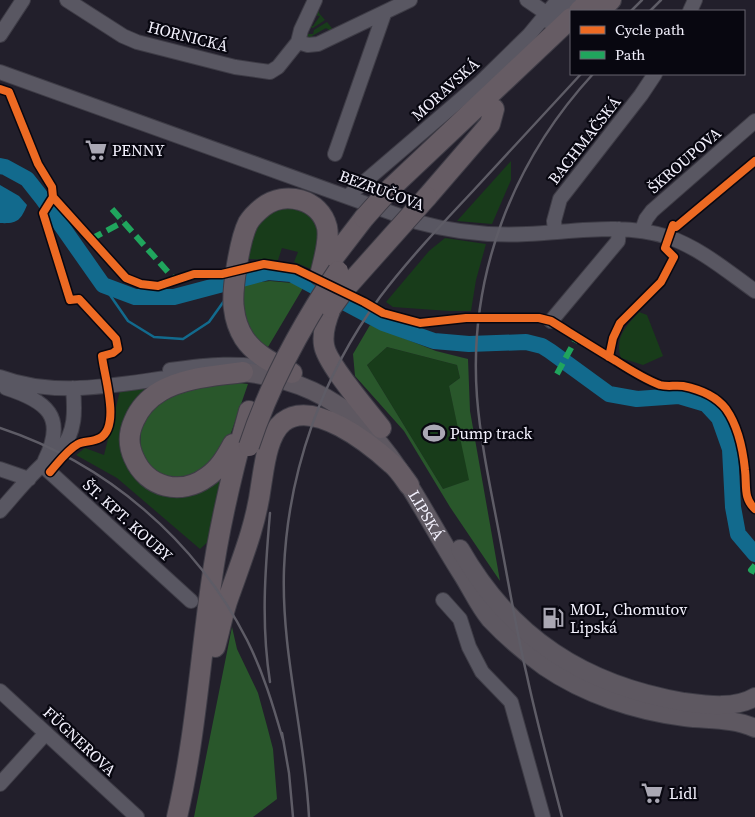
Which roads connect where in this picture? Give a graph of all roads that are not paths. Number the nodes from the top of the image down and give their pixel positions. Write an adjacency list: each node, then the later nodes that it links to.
1 (23, 0): 15 (street)
2 (67, 0): 18 (street, HORNICKÁ)
3 (315, 0): 18 (street, HORNICKÁ)
4 (410, 0): 13 (street)
5 (527, 0): 12 (street)
6 (558, 0): 12 (street, MORAVSKÁ)
7 (574, 0): 16 (street)
8 (591, 0): 10 (highway)
9 (611, 0): 11 (highway)
10 (580, 10)
11 (600, 10)
12 (546, 13): 16 (street, MORAVSKÁ)
13 (384, 14): 18 (street); 23 (street)
14 (570, 19): 24 (highway)
15 (0, 35)
16 (529, 36): 25 (street, MORAVSKÁ)
17 (570, 38): 21 (highway)
18 (298, 42)
19 (0, 72): 25 (street, BEZRUČOVA)
20 (654, 75): 28 (street, BACHMAČSKÁ)
21 (494, 109): 24 (highway); 38 (highway, bridge)
22 (755, 121): 27 (street, ŠKROUPOVA)
23 (335, 154)
24 (397, 190): 29 (highway, bridge)
25 (348, 196): 28 (street, BEZRUČOVA)
26 (619, 229): 27 (street, BEZRUČOVA); 28 (street, BEZRUČOVA); 31 (street)
27 (642, 230): 30 (street, BEZRUČOVA)
28 (555, 232)
29 (329, 273): 33 (highway); 37 (highway); 46 (highway, bridge)
30 (755, 291)
31 (551, 321)
32 (243, 372): 36 (street, LIPSKÁ); 37 (highway); 42 (main road, LIPSKÁ)
33 (292, 373): 36 (street, LIPSKÁ); 38 (main road, LIPSKÁ)
34 (0, 377): 36 (street, LIPSKÁ)
35 (0, 386): 39 (street)
36 (73, 388): 39 (street)
37 (249, 411): 54 (highway)
38 (380, 428): 48 (main road, LIPSKÁ)
39 (42, 465): 41 (street); 45 (street, ŠT. KPT. KOUBY)
40 (0, 469): 41 (street)
41 (29, 479): 43 (street)
42 (409, 485): 46 (highway); 50 (main road, LIPSKÁ)
43 (0, 510)
44 (443, 600): 56 (street)
45 (191, 601)
46 (215, 647): 55 (highway)
47 (0, 690): 51 (street, FÜGNEROVA)
48 (755, 697)
49 (755, 702): 50 (main road)
50 (755, 727)
51 (46, 733): 52 (street); 53 (street, FÜGNEROVA)
52 (0, 784)
53 (137, 817)
54 (177, 817)
55 (188, 817)
56 (544, 817)

